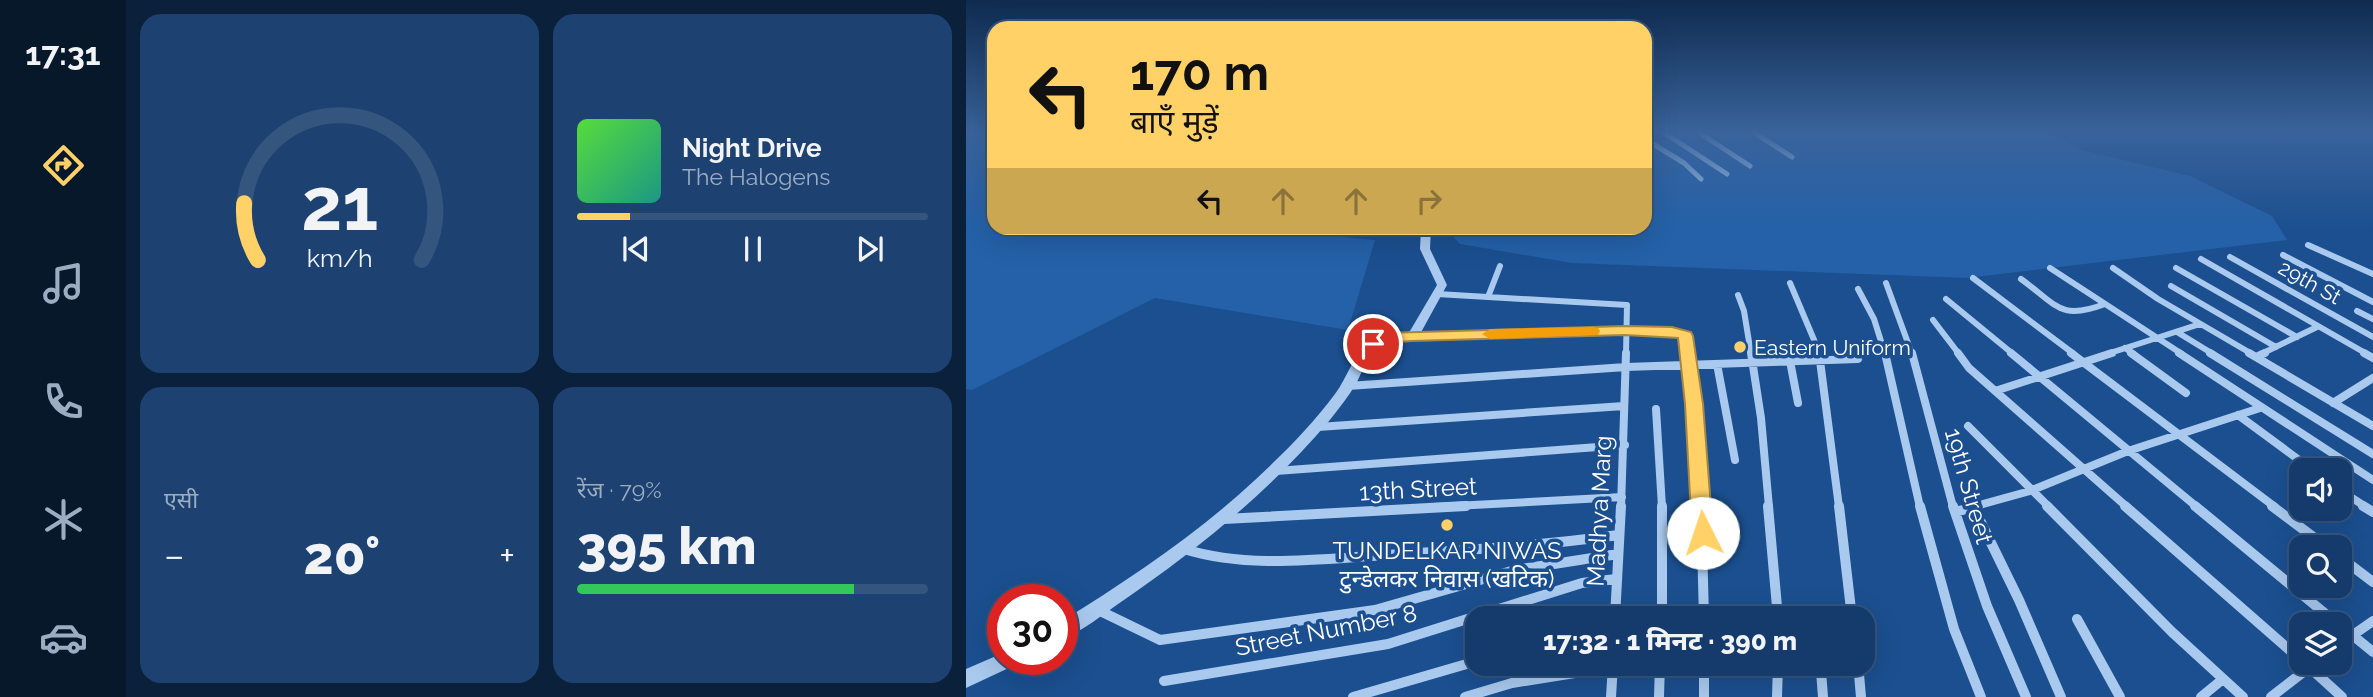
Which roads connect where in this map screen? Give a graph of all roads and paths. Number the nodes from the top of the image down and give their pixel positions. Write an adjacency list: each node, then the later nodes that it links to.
1 (1686, 165): 4 (street)
2 (1713, 165): 3 (street)
3 (1727, 174)
4 (1701, 179)
5 (1426, 235): 21 (street)
6 (2308, 245): 14 (street)
7 (2283, 255): 25 (street)
8 (2230, 257): 36 (street, 29th St)
9 (2201, 258): 31 (street)
10 (1500, 267): 23 (street)
11 (2050, 268): 26 (street)
12 (2113, 268): 30 (street)
13 (2176, 268): 35 (street)
14 (2373, 274)
15 (1973, 278): 47 (street)
16 (2021, 279): 26 (street)
17 (1790, 283): 43 (street)
18 (1886, 283): 77 (street, 19th Street)
19 (2171, 286): 38 (street)
20 (1858, 289): 122 (street)
21 (1437, 294): 23 (street); 34 (street)
22 (1738, 295): 45 (street)
23 (1488, 298): 32 (street, Madhya Marg)
24 (1946, 299): 50 (street)
25 (2373, 302)
26 (2105, 304): 37 (street)
27 (2357, 312): 28 (street)
28 (2373, 319)
29 (1933, 320): 53 (street)
30 (2200, 324): 33 (street); 40 (street)
31 (2317, 327): 35 (street); 41 (street)
32 (1625, 331): 34 (street); 48 (street); 49 (street, Madhya Marg)
33 (2178, 331): 37 (street); 67 (street)
34 (1411, 336): 52 (street)
35 (2297, 337): 38 (street)
36 (2373, 337)
37 (2156, 338): 39 (street); 58 (street)
38 (2276, 347): 40 (street)
39 (2125, 348): 47 (street); 54 (street)
40 (2256, 357): 56 (street)
41 (2373, 358)
42 (1858, 359): 43 (street)
43 (1822, 360): 44 (street); 91 (street)
44 (1790, 361): 45 (street); 55 (street)
45 (1751, 362): 46 (street); 90 (street)
46 (1717, 363): 48 (street); 69 (street)
47 (2085, 363): 50 (street); 64 (street)
48 (1688, 365): 49 (street); 89 (street)
49 (1626, 367): 52 (street); 57 (street, Madhya Marg)
50 (2040, 376): 53 (street); 66 (street)
51 (2373, 378): 56 (street)
52 (1348, 386): 63 (street)
53 (1995, 391): 70 (street)
54 (2186, 393)
55 (1798, 403)
56 (2333, 403): 62 (street)
57 (1624, 406): 63 (street); 65 (street, Madhya Marg)
58 (2260, 408): 60 (street); 72 (street)
59 (1656, 409): 88 (street)
60 (2238, 415): 64 (street); 68 (street)
61 (1968, 426): 73 (street)
62 (2373, 426)
63 (1316, 427): 71 (street)
64 (2178, 435): 66 (street); 81 (street)
65 (1625, 445): 71 (street); 74 (street, Madhya Marg)
66 (2128, 451): 70 (street); 93 (street)
67 (2373, 454)
68 (2296, 458)
69 (1735, 460)
70 (2083, 470): 73 (street); 98 (street)
71 (1272, 471): 79 (street)
72 (2373, 480)
73 (2030, 491): 76 (street); 112 (street)
74 (1622, 497): 79 (street, 13th Street); 80 (street, Madhya Marg)
75 (2352, 497): 78 (street)
76 (1974, 509): 77 (street); 124 (street)
77 (1955, 512): 123 (street, 19th Street)
78 (2373, 512)
79 (1217, 520): 82 (street)
80 (1618, 535): 82 (street); 83 (street, Madhya Marg)
81 (2311, 535)
82 (1185, 549): 92 (street)
83 (1618, 555): 85 (street, Madhya Marg); 92 (street)
84 (2352, 565): 86 (street)
85 (1616, 579): 87 (street, Madhya Marg); 113 (street, Street Number 8)
86 (2373, 582)
87 (1615, 606)
88 (1662, 606)
89 (1704, 606)
90 (1777, 606)
91 (1851, 606)
92 (1096, 609): 95 (street)
93 (2323, 612)
94 (2077, 619): 125 (street)
95 (1078, 621)
96 (2373, 621): 97 (street)
97 (2352, 635): 99 (street)
98 (2289, 648)
99 (2373, 652)
100 (1465, 664): 114 (street)
101 (987, 669): 111 (street)
102 (2295, 675): 128 (street)
103 (2319, 675): 129 (street)
104 (1551, 676): 115 (street)
105 (1612, 676): 116 (street)
106 (1660, 676): 117 (street)
107 (1704, 676): 118 (street)
108 (1777, 676): 119 (street)
109 (1821, 676): 120 (street)
110 (1859, 676): 121 (street)
111 (966, 679)
112 (2223, 679): 126 (street); 127 (street)
113 (1164, 681)
114 (1353, 697)
115 (1465, 697)
116 (1611, 697)
117 (1659, 697)
118 (1704, 697)
119 (1777, 697)
120 (1823, 697)
121 (1861, 697)
122 (1981, 697)
123 (2025, 697)
124 (2061, 697)
125 (2120, 697)
126 (2201, 697)
127 (2243, 697)
128 (2271, 697)
129 (2342, 697)

